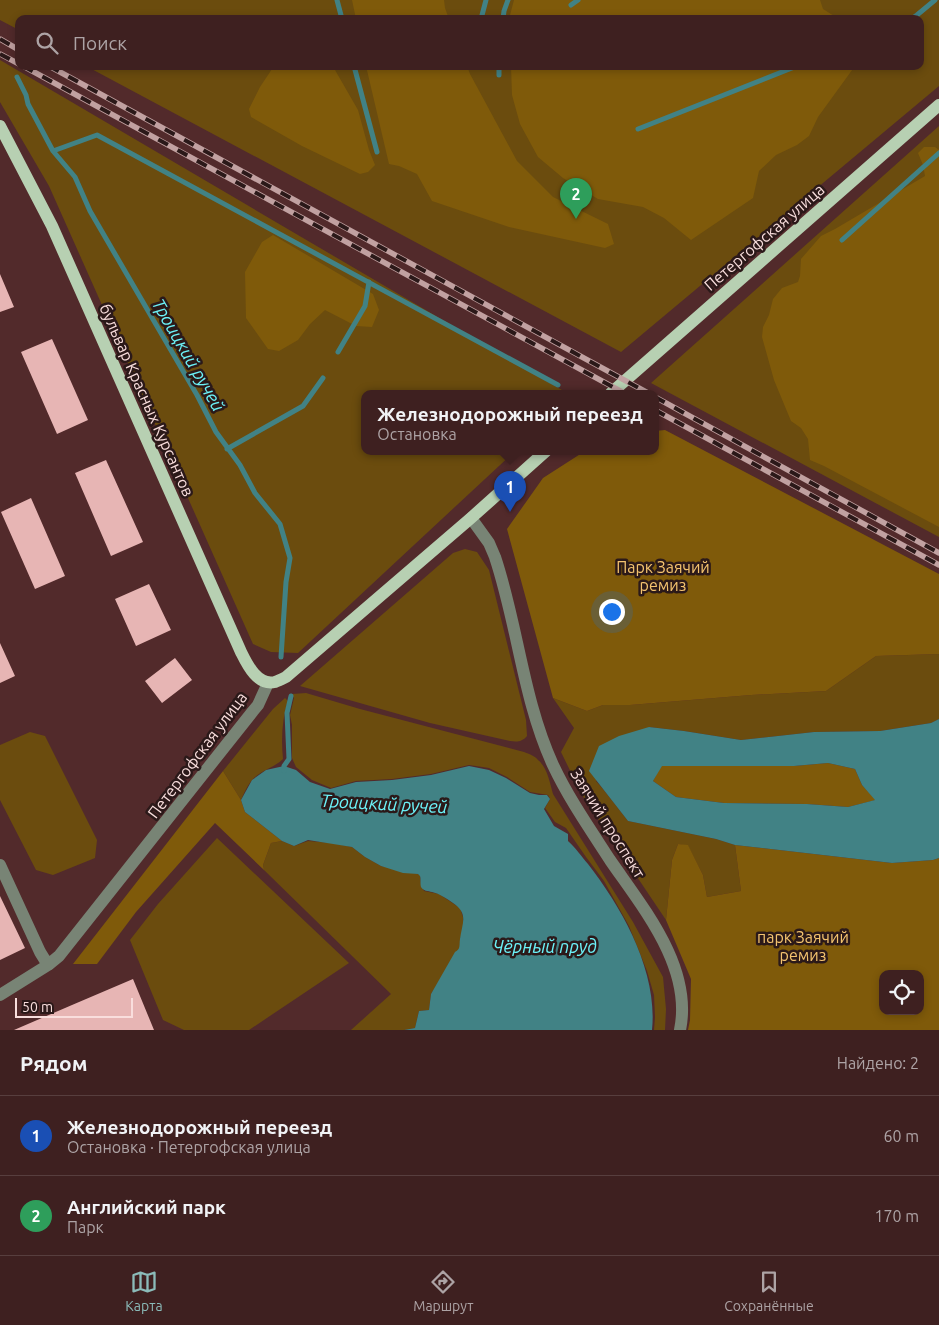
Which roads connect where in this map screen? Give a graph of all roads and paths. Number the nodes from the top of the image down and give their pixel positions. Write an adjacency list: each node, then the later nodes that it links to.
1 (939, 105): 3 (main road, Петергофская улица)
2 (0, 126): 6 (main road, бульвар Красных Курсантов)
3 (614, 390)
4 (542, 455): 5 (main road)
5 (471, 518): 6 (main road); 10 (street, Заячий проспект)
6 (268, 682): 8 (street, Петергофская улица)
7 (0, 865): 8 (street)
8 (48, 965): 9 (street, Петергофская улица)
9 (0, 995)
10 (680, 1030)

